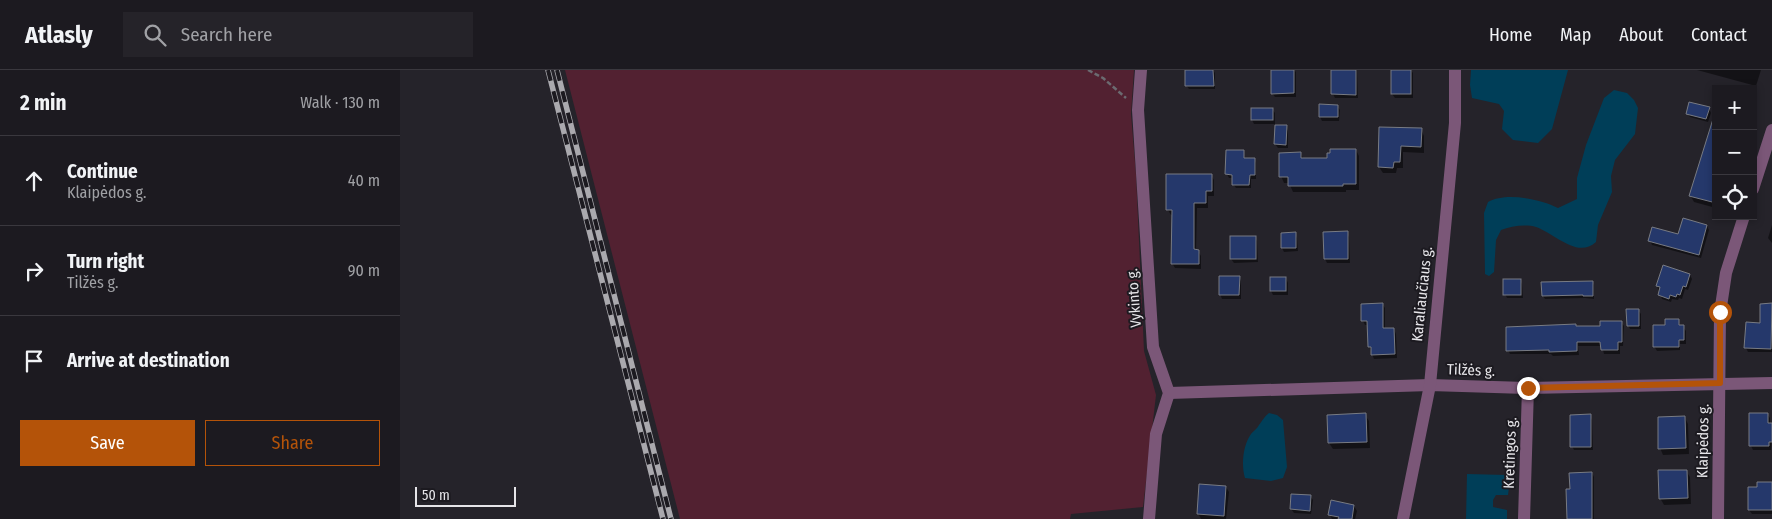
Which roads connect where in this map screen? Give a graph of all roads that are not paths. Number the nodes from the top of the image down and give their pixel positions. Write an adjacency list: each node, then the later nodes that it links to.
1 (1141, 70): 11 (street, Vykinto g.)
2 (1455, 70): 9 (street, Karaliaučiaus g.)
3 (1772, 130): 4 (street)
4 (1770, 143): 5 (street)
5 (1757, 178)
6 (1743, 220): 8 (street, Klaipėdos g.)
7 (1772, 382): 8 (street, Tilžės g.)
8 (1720, 383): 10 (street, Tilžės g.); 15 (street, Klaipėdos g.)
9 (1430, 385): 10 (street, Tilžės g.); 11 (street, Tilžės g.); 13 (street, Karaliaučiaus g.)
10 (1528, 388): 14 (street, Kretingos g.)
11 (1168, 393): 12 (street)
12 (1149, 519)
13 (1402, 519)
14 (1524, 519)
15 (1718, 519)

